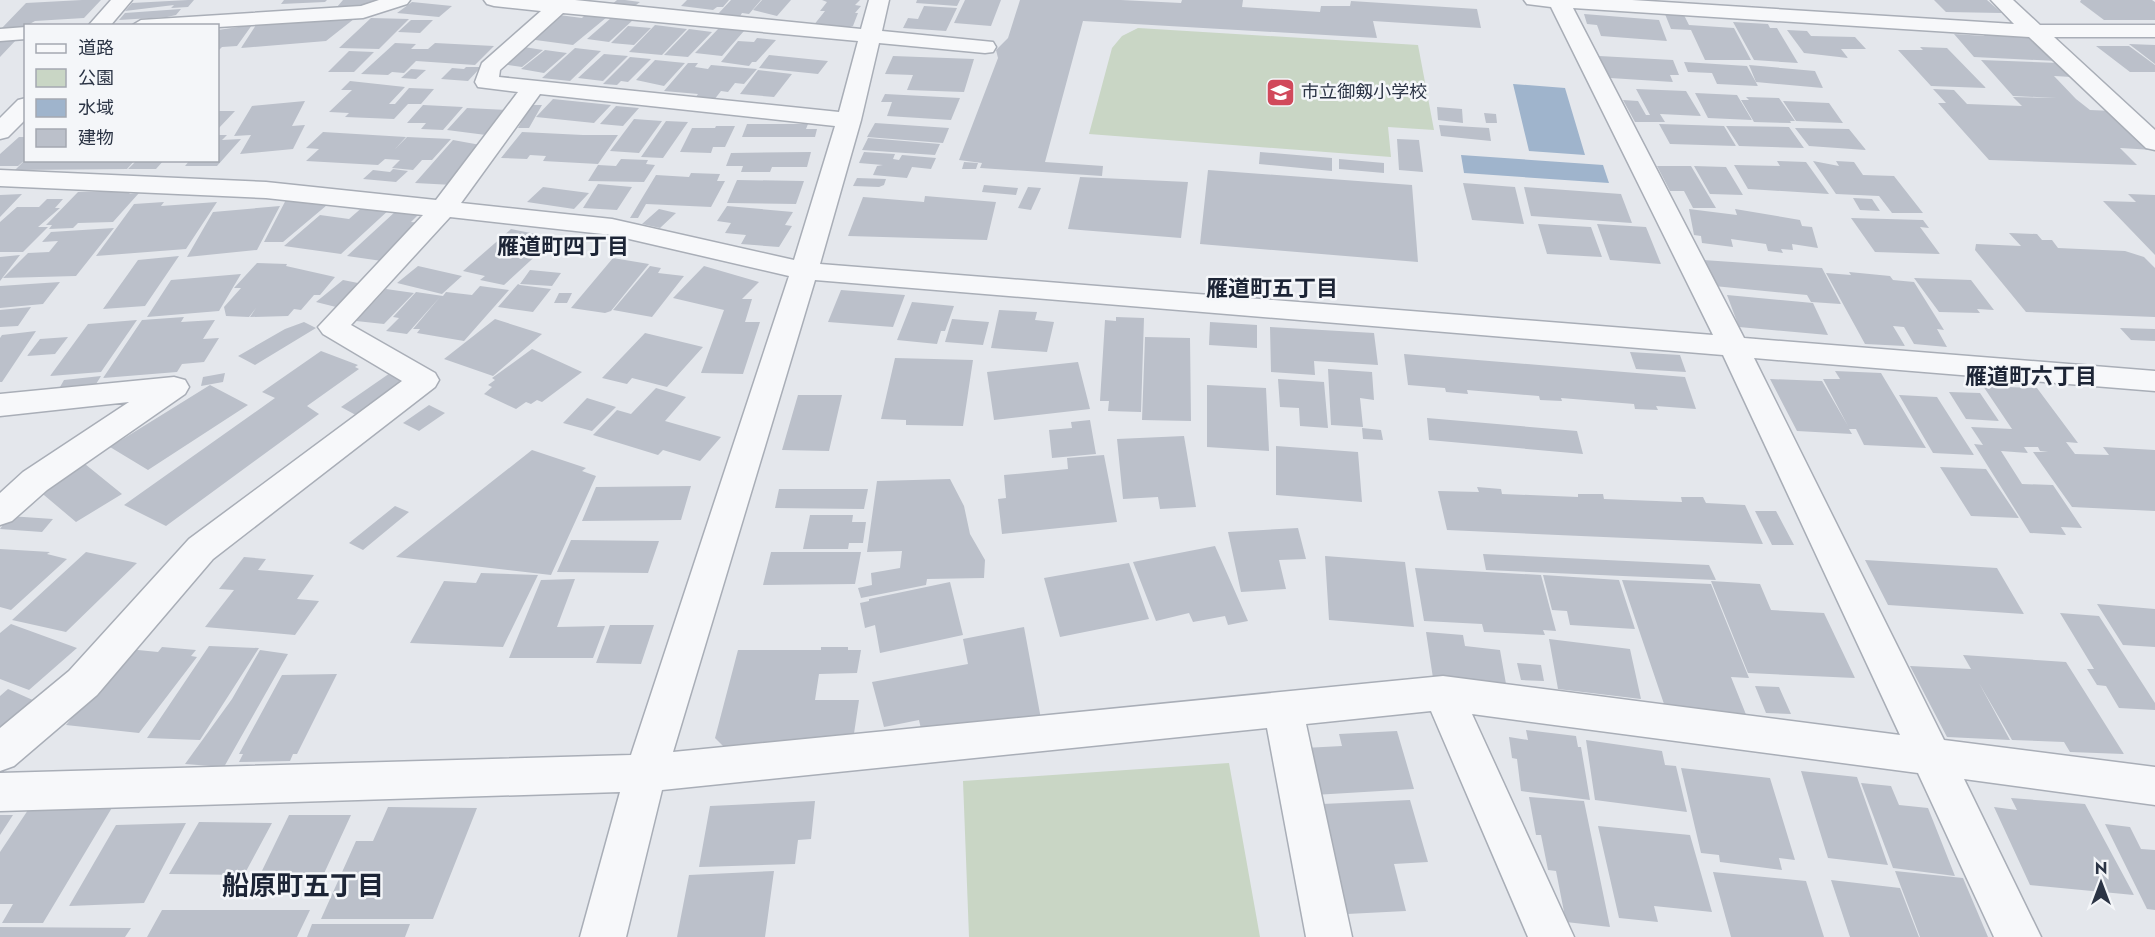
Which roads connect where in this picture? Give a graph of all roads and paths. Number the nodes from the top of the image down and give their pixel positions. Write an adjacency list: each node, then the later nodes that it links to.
1 (122, 0): 8 (street)
2 (400, 0): 9 (street)
3 (494, 0): 7 (street)
4 (879, 0): 14 (street)
5 (1550, 0): 10 (street); 24 (street)
6 (2001, 0): 10 (street)
7 (561, 3): 14 (street); 16 (street)
8 (100, 24)
9 (173, 24)
10 (2031, 31): 11 (street); 20 (street)
11 (2155, 31)
12 (24, 33): 13 (street)
13 (0, 34)
14 (871, 38): 15 (street); 18 (street)
15 (985, 47)
16 (534, 87): 18 (street); 22 (street)
17 (24, 107): 19 (street)
18 (849, 120): 23 (street)
19 (0, 132)
20 (2155, 143)
21 (0, 178): 22 (street)
22 (443, 209): 23 (street); 30 (street)
23 (804, 271): 24 (street); 32 (street)
24 (1734, 347): 25 (street); 31 (street)
25 (2155, 381)
26 (0, 405): 27 (street)
27 (0, 512)
28 (1443, 693): 29 (street); 31 (street); 37 (street)
29 (1283, 709): 32 (street); 36 (street)
30 (0, 753)
31 (1930, 758): 33 (street); 38 (street)
32 (646, 773): 34 (street); 35 (street)
33 (2155, 786)
34 (0, 792)
35 (603, 937)
36 (1329, 937)
37 (1551, 937)
38 (2018, 937)

